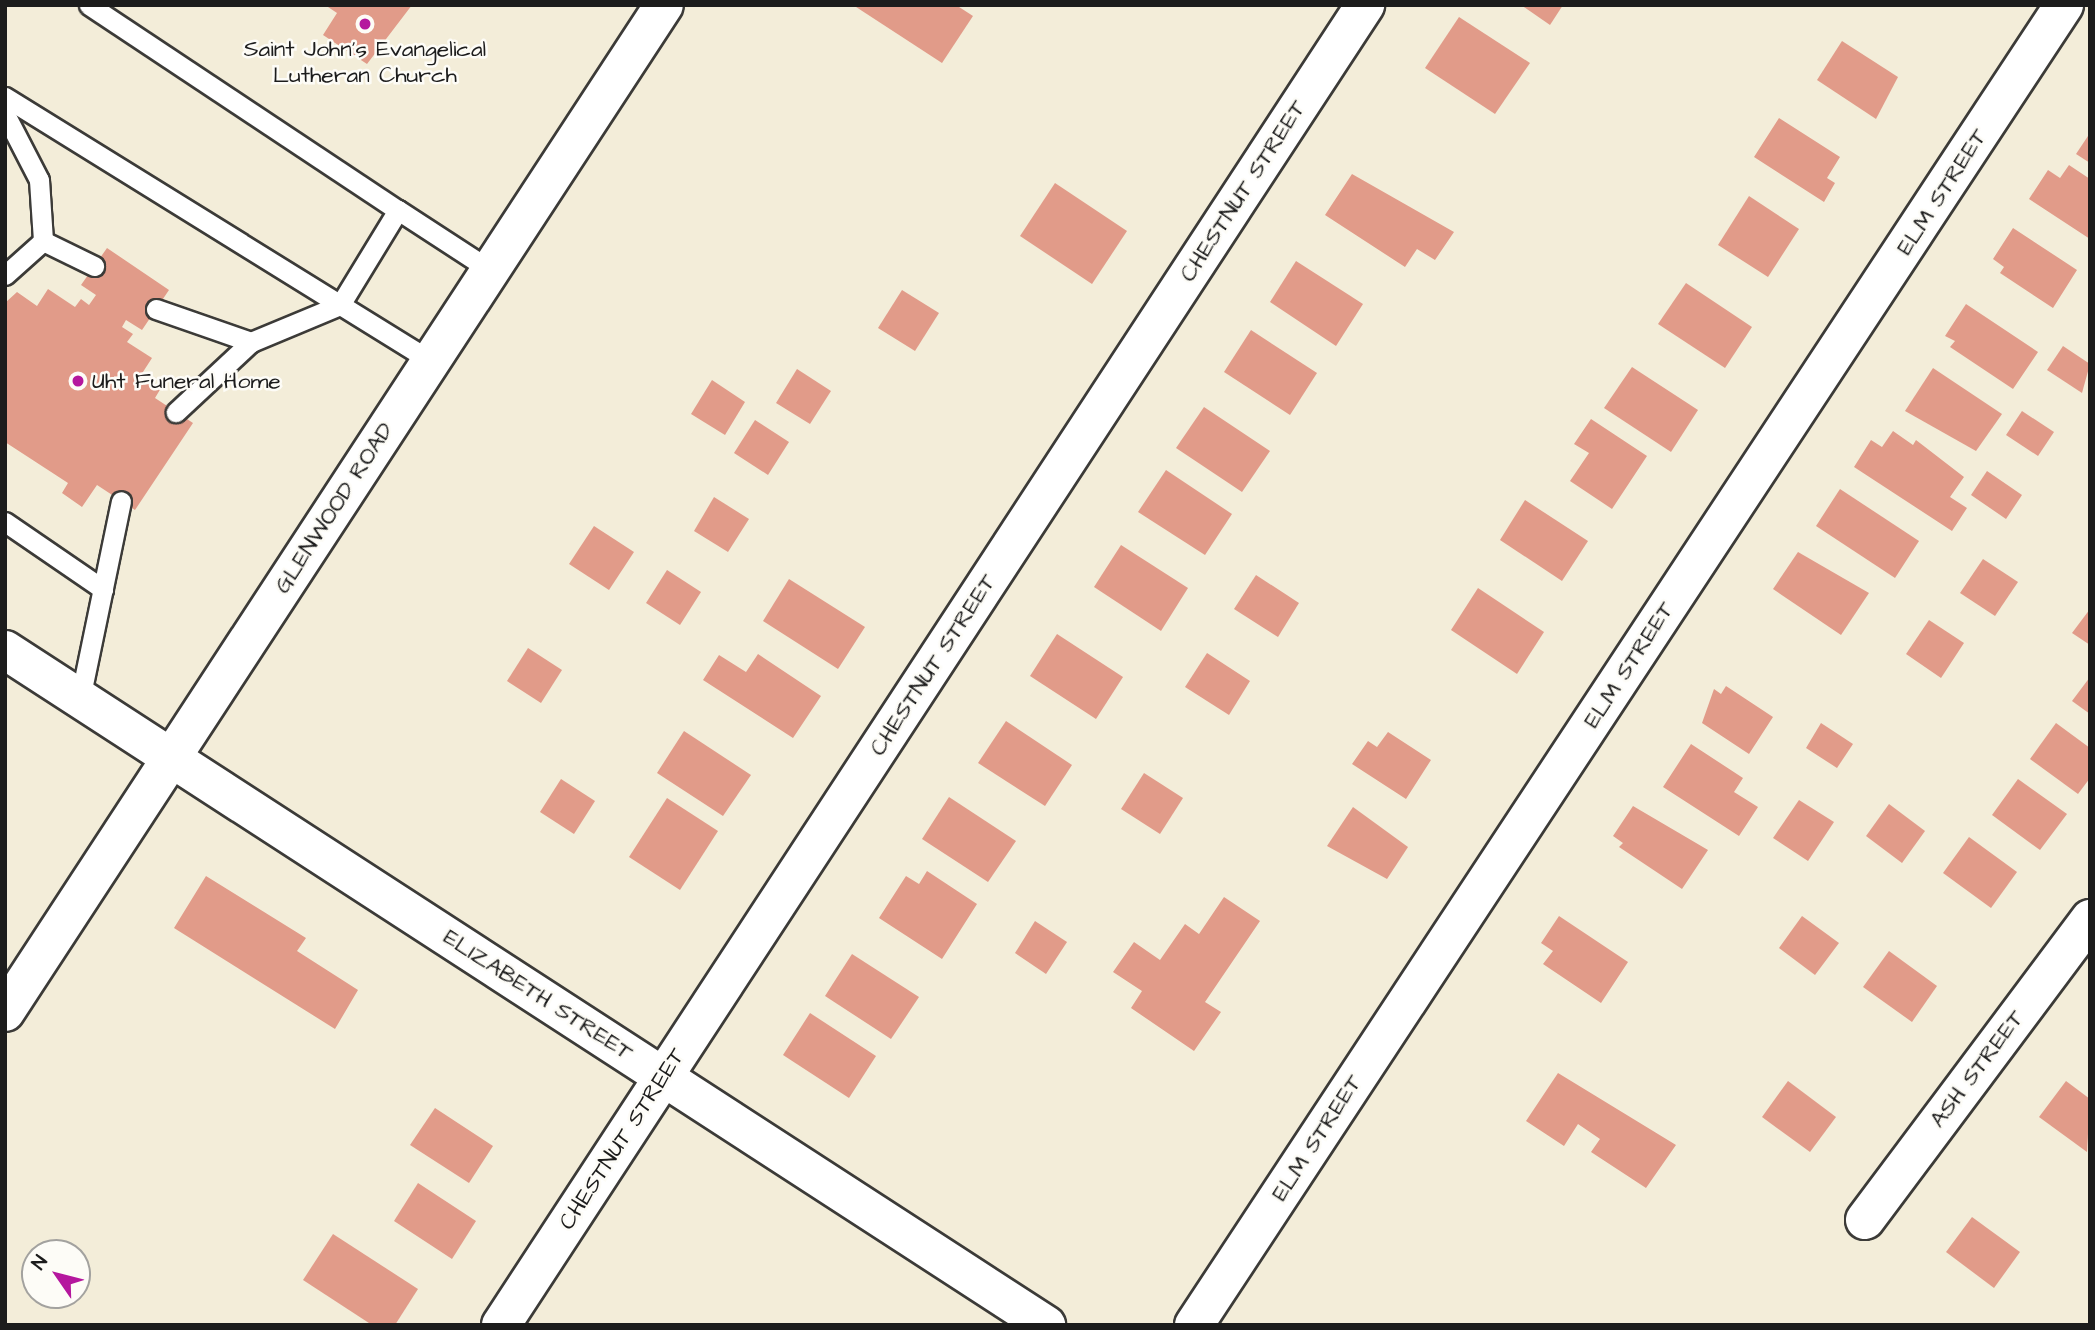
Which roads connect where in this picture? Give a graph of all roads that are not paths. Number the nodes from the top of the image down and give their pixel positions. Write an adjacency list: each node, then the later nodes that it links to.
1 (89, 5): 7 (lane)
2 (664, 5): 10 (street, GLENWOOD ROAD)
3 (1365, 5): 25 (street, CHESTNUT STREET)
4 (2064, 5): 29 (street, ELM STREET)
5 (5, 97): 12 (lane)
6 (5, 114): 8 (lane)
7 (398, 210): 10 (lane); 12 (lane)
8 (43, 241): 9 (lane); 11 (lane)
9 (94, 266)
10 (490, 270): 15 (street, GLENWOOD ROAD)
11 (5, 275)
12 (340, 305): 14 (lane); 15 (lane)
13 (156, 309): 14 (lane)
14 (251, 342): 16 (lane)
15 (431, 361): 22 (street, GLENWOOD ROAD)
16 (176, 412)
17 (121, 501): 19 (lane)
18 (5, 522): 19 (lane)
19 (103, 589): 21 (lane)
20 (5, 650): 21 (street, ELIZABETH STREET)
21 (80, 699): 22 (street, ELIZABETH STREET)
22 (169, 759): 24 (street, GLENWOOD ROAD); 25 (street, ELIZABETH STREET)
23 (2090, 919): 26 (street, ASH STREET)
24 (5, 1012)
25 (663, 1075): 27 (street, CHESTNUT STREET); 28 (street, ELIZABETH STREET)
26 (1865, 1220)
27 (501, 1325)
28 (1046, 1325)
29 (1194, 1325)

